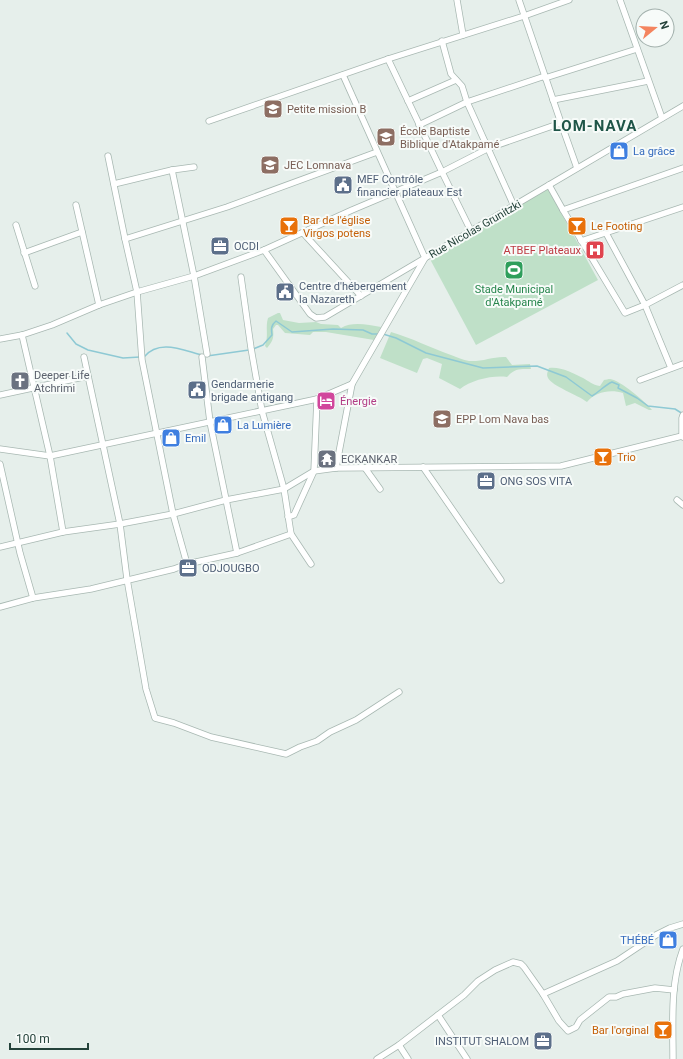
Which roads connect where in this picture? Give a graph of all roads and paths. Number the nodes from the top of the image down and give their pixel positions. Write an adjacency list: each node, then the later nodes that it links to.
1 (457, 0): 6 (street)
2 (519, 0): 5 (street)
3 (569, 0): 5 (street)
4 (620, 0): 8 (street)
5 (524, 16): 6 (street); 11 (street)
6 (463, 35): 7 (street)
7 (442, 41): 9 (street); 12 (street)
8 (637, 49): 11 (street); 13 (street)
9 (388, 58): 10 (street); 15 (street)
10 (343, 75): 19 (street); 23 (street)
11 (545, 77): 14 (street); 16 (street)
12 (456, 80): 15 (street); 16 (street)
13 (648, 81): 14 (street); 18 (street)
14 (553, 100): 20 (street)
15 (408, 101): 21 (street)
16 (467, 102): 21 (street); 22 (street)
17 (683, 106): 18 (street, Rue Nicolas Grunitzki)
18 (662, 118): 26 (street, Rue Nicolas Grunitzki)
19 (209, 121)
20 (560, 123): 22 (street); 26 (street)
21 (419, 125): 29 (street)
22 (489, 148): 29 (street); 34 (street)
23 (377, 152): 32 (street); 37 (street)
24 (108, 156): 30 (street)
25 (194, 167): 28 (street)
26 (578, 168): 31 (street, Rue Nicolas Grunitzki)
27 (683, 168): 36 (street)
28 (172, 170): 30 (street); 37 (street)
29 (442, 172): 32 (street); 39 (street)
30 (114, 184): 43 (street)
31 (549, 185): 34 (street, Rue Nicolas Grunitzki); 36 (street)
32 (394, 192): 41 (street); 47 (street)
33 (76, 205): 40 (street)
34 (514, 206): 39 (street, Rue Nicolas Grunitzki)
35 (683, 207): 42 (street)
36 (563, 210): 44 (street)
37 (182, 221): 43 (street); 48 (street)
38 (16, 226): 46 (street)
39 (471, 231): 47 (street, Rue Nicolas Grunitzki)
40 (82, 232): 46 (street); 54 (street)
41 (303, 233): 45 (street); 53 (street)
42 (606, 233): 44 (street); 55 (street)
43 (125, 238): 52 (street)
44 (581, 241): 55 (street)
45 (264, 250): 48 (street); 53 (street)
46 (24, 253): 51 (street)
47 (425, 258): 53 (street); 63 (street, Rue Nicolas Grunitzki)
48 (194, 276): 52 (street); 69 (street)
49 (241, 277): 67 (street)
50 (683, 285): 55 (street)
51 (35, 286)
52 (137, 292): 54 (street); 70 (street)
53 (361, 296)
54 (98, 305): 56 (street)
55 (645, 305): 60 (street)
56 (22, 335): 57 (street); 64 (street)
57 (0, 339)
58 (84, 357): 61 (street)
59 (683, 364): 60 (street)
60 (671, 368): 62 (street)
61 (88, 376): 64 (street); 72 (street)
62 (640, 380)
63 (352, 384): 66 (street); 77 (street, Rue Nicolas Grunitzki)
64 (34, 388): 65 (street); 74 (street)
65 (0, 395)
66 (317, 399): 67 (street); 79 (street)
67 (262, 411): 69 (street); 80 (street)
68 (682, 416): 71 (street)
69 (210, 422): 70 (street); 82 (street)
70 (156, 433): 72 (street); 85 (street)
71 (682, 436): 76 (street)
72 (102, 445): 74 (street); 87 (street)
73 (0, 449): 74 (street)
74 (50, 456): 88 (street)
75 (0, 464): 90 (street)
76 (423, 467): 78 (street); 96 (street)
77 (336, 468): 78 (street); 79 (street)
78 (365, 468): 81 (street)
79 (314, 471): 80 (street); 86 (street)
80 (284, 489): 82 (street); 86 (street)
81 (380, 489)
82 (226, 500): 85 (street); 92 (street)
83 (677, 500): 84 (street)
84 (683, 505)
85 (173, 514): 87 (street); 93 (street)
86 (288, 517): 89 (street)
87 (120, 524): 88 (street); 95 (street)
88 (63, 532): 90 (street)
89 (291, 534): 92 (street); 94 (street)
90 (18, 543): 91 (street); 97 (street)
91 (0, 547)
92 (238, 553): 93 (street)
93 (187, 564): 95 (street)
94 (311, 564)
95 (127, 579): 97 (street); 99 (street)
96 (501, 580)
97 (33, 598): 98 (street)
98 (0, 606)
99 (399, 692)
100 (683, 924): 103 (street)
101 (683, 949): 102 (street)
102 (674, 990): 103 (street); 109 (street)
103 (543, 994): 104 (street)
104 (438, 1015): 105 (street); 108 (street)
105 (399, 1045): 106 (street); 107 (street)
106 (377, 1059)
107 (408, 1059)
108 (467, 1059)
109 (673, 1059)

